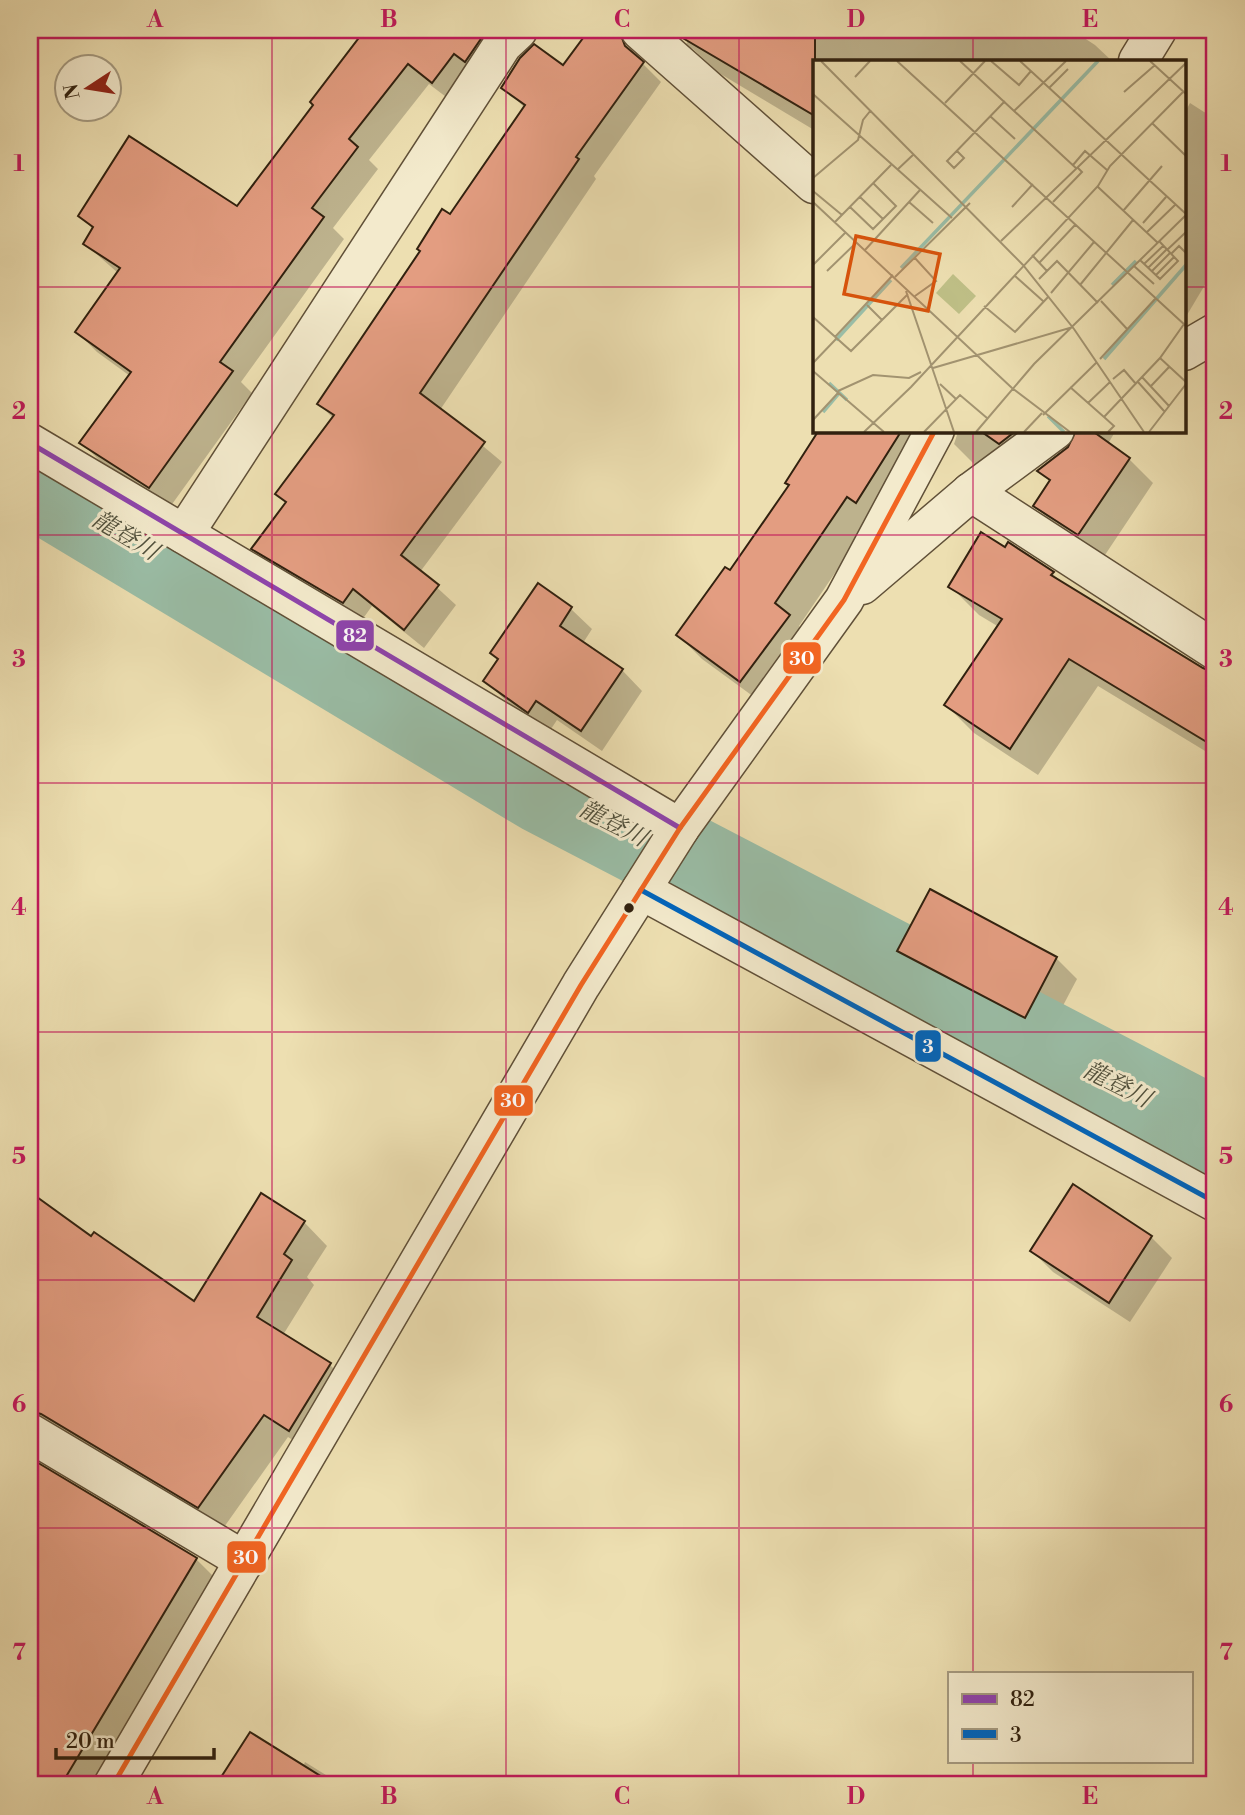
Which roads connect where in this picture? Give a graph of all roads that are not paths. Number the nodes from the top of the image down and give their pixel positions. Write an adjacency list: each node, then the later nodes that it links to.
1 (518, 30): 12 (street)
2 (640, 30): 5 (street)
3 (1157, 30): 4 (street)
4 (1139, 60)
5 (813, 183)
6 (1215, 333): 7 (street)
7 (1186, 350)
8 (934, 432): 13 (street)
9 (1052, 432): 11 (street)
10 (30, 443): 12 (street)
11 (971, 492): 13 (street); 14 (street)
12 (184, 534): 15 (street)
13 (844, 600): 15 (street)
14 (1215, 650)
15 (680, 828): 16 (street)
16 (641, 890): 17 (street); 19 (street)
17 (1215, 1202)
18 (30, 1433): 19 (street)
19 (245, 1561): 20 (street)
20 (119, 1783)

